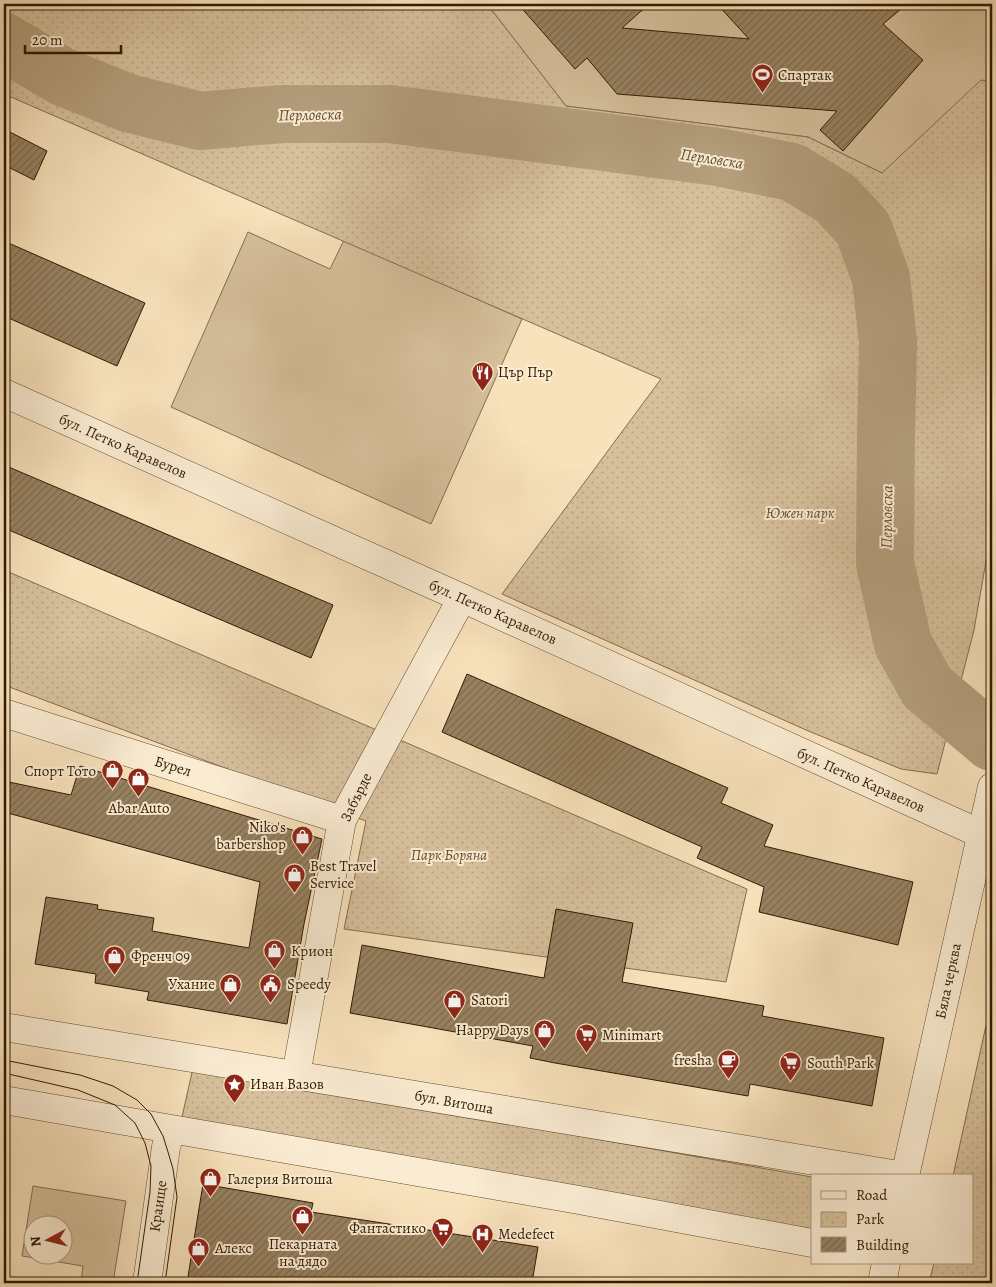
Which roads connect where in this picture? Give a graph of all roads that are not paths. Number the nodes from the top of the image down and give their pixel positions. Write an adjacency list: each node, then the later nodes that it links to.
1 (4, 393): 2 (street, бул. Петко Каравелов)
2 (462, 598): 5 (street, Забърде); 6 (street, бул. Петко Каравелов)
3 (4, 714): 5 (street, Бурел)
4 (991, 792): 6 (street, Бяла черква)
5 (342, 820): 8 (street, Забърде)
6 (981, 834): 12 (street, Бяла черква)
7 (4, 1027): 8 (street, бул. Витоша)
8 (296, 1075): 11 (street, бул. Витоша)
9 (4, 1100): 10 (street)
10 (171, 1130): 13 (street); 15 (street, Краище)
11 (893, 1174)
12 (905, 1174)
13 (811, 1243)
14 (886, 1264): 16 (street)
15 (147, 1283)
16 (882, 1283)

